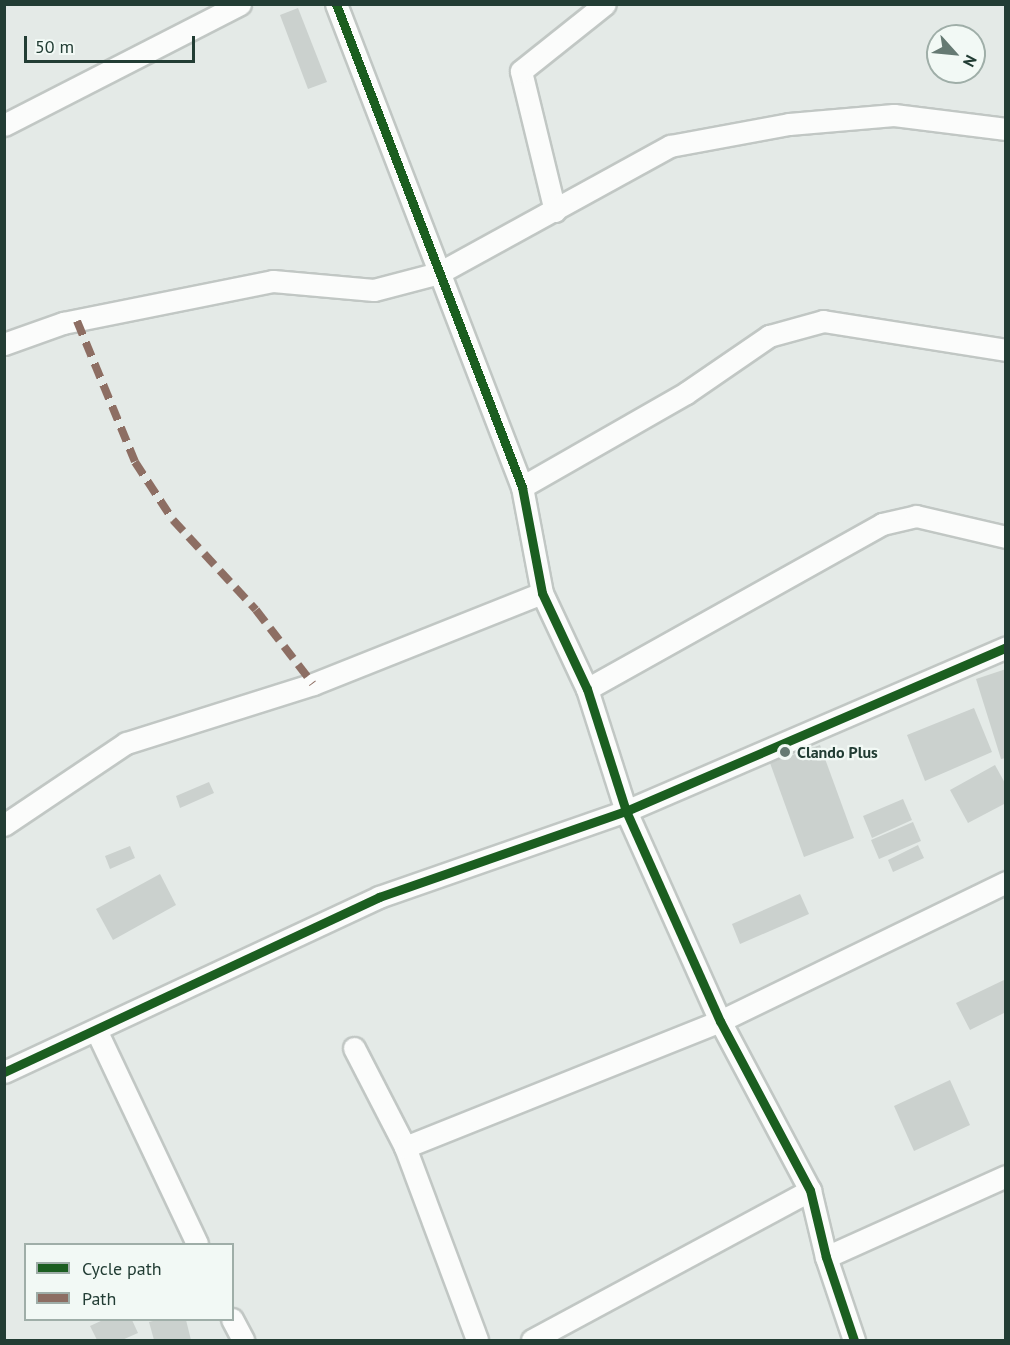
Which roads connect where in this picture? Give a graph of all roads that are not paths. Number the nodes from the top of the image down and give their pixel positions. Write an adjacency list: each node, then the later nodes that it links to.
1 (240, 4): 4 (street)
2 (336, 4): 7 (street)
3 (605, 4): 6 (street)
4 (4, 125)
5 (1005, 129): 6 (street)
6 (555, 211): 7 (street)
7 (439, 273): 8 (street); 10 (street)
8 (4, 344)
9 (1005, 350): 10 (street)
10 (522, 487): 12 (street)
11 (1005, 537): 14 (street)
12 (542, 592): 14 (street); 16 (street)
13 (1005, 647): 15 (street)
14 (587, 689): 15 (street)
15 (626, 811): 18 (street); 19 (street)
16 (4, 825)
17 (1005, 882): 18 (street)
18 (720, 1021): 22 (street); 24 (street)
19 (98, 1032): 21 (street); 25 (street)
20 (354, 1048): 22 (street)
21 (4, 1072)
22 (405, 1147): 29 (street)
23 (1005, 1176): 26 (street)
24 (810, 1190): 26 (street); 30 (street)
25 (196, 1243)
26 (826, 1257): 31 (street)
27 (233, 1321): 28 (street)
28 (243, 1341)
29 (477, 1341)
30 (532, 1341)
31 (854, 1341)

